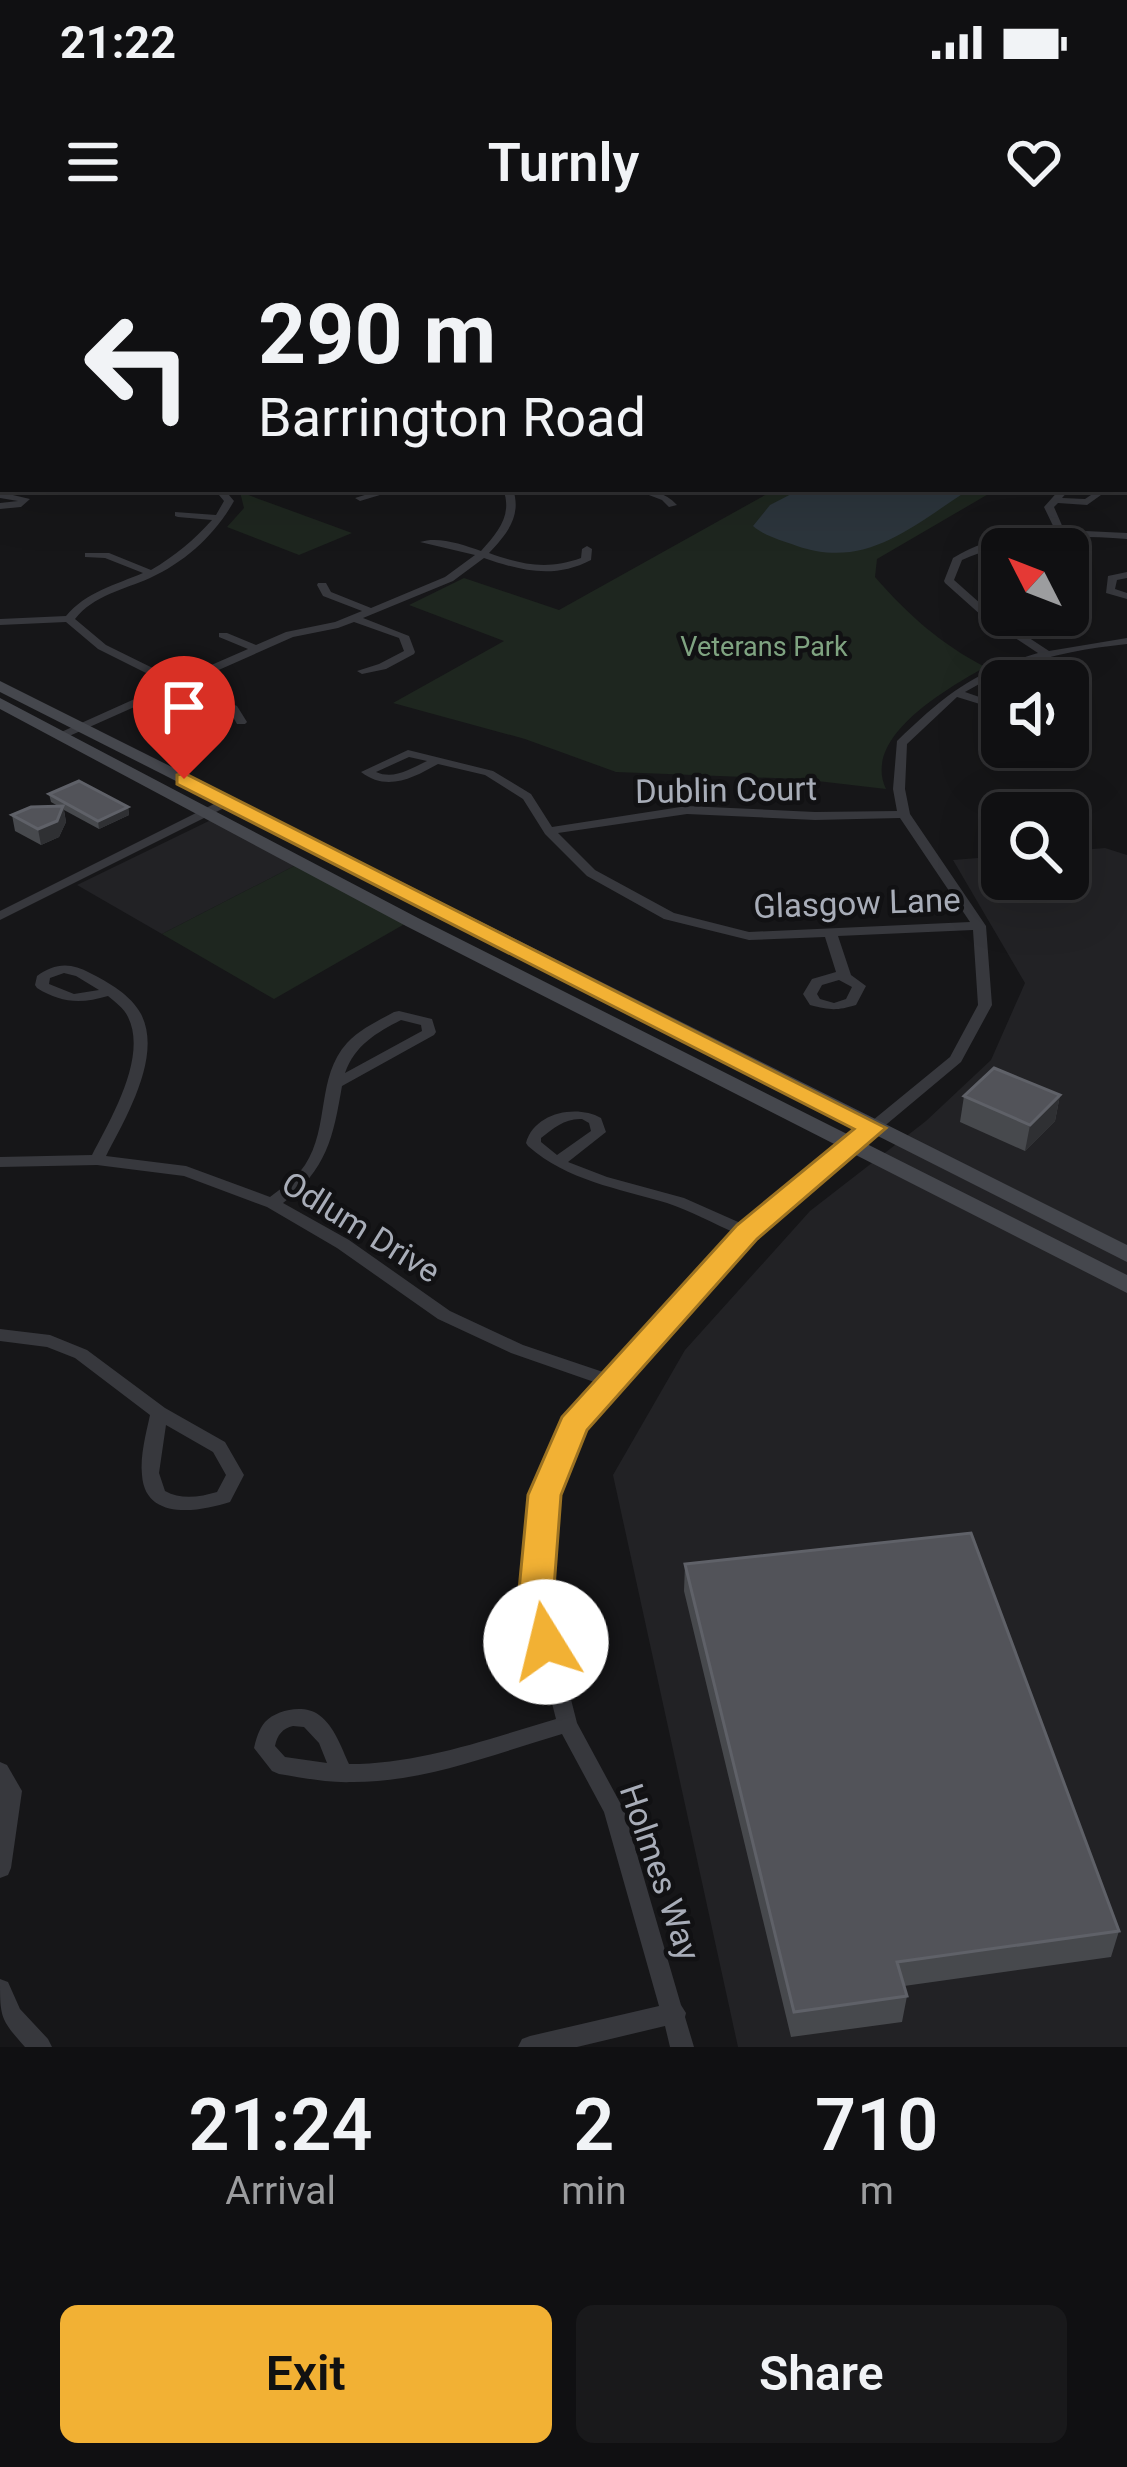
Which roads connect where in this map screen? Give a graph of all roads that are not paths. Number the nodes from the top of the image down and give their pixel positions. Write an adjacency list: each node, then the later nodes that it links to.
1 (483, 240): 2 (street)
2 (497, 240)
3 (222, 492): 15 (street)
4 (383, 492): 10 (street)
5 (509, 492): 23 (street)
6 (647, 492): 12 (street)
7 (1062, 492): 11 (street)
8 (1094, 492): 11 (street)
9 (0, 495): 13 (street)
10 (360, 498)
11 (1055, 500): 16 (street)
12 (671, 505)
13 (0, 506)
14 (178, 514): 15 (street)
15 (218, 518): 24 (street)
16 (1058, 528)
17 (1089, 534): 18 (street)
18 (1127, 536)
19 (425, 542): 23 (street)
20 (981, 547): 28 (street)
21 (587, 549): 23 (street)
22 (88, 555): 24 (street)
23 (482, 555): 29 (street)
24 (151, 573): 30 (street)
25 (1127, 575): 27 (street)
26 (322, 586): 29 (street)
27 (1127, 596)
28 (981, 609)
29 (372, 613): 31 (street)
30 (69, 619): 32 (street); 39 (street)
31 (355, 619): 36 (street); 38 (street)
32 (0, 622)
33 (223, 635): 36 (street)
34 (1019, 636): 37 (street)
35 (1127, 641): 37 (street)
36 (257, 649): 39 (street)
37 (1048, 655): 41 (street)
38 (362, 671)
39 (177, 682): 44 (street); 45 (street)
40 (0, 686): 45 (main road)
41 (956, 693): 42 (street); 48 (street)
42 (981, 701)
43 (0, 703): 45 (main road)
44 (241, 722)
45 (71, 731): 47 (main road)
46 (434, 762): 46 (street); 49 (street, Glasgow Lane)
47 (219, 806): 50 (street); 56 (main road); 57 (main road)
48 (904, 814): 49 (street, Dublin Court); 51 (street)
49 (549, 831): 52 (street, Glasgow Lane)
50 (0, 916)
51 (980, 926): 52 (street, Glasgow Lane); 56 (street, Holmes Way)
52 (831, 934): 53 (street)
53 (844, 976)
54 (109, 991): 58 (street)
55 (333, 1085): 55 (street); 61 (street)
56 (872, 1128): 57 (street, Holmes Way); 63 (main road)
57 (852, 1144): 62 (street, Holmes Way); 64 (main road)
58 (97, 1160): 60 (street, Odlum Drive); 61 (street, Odlum Drive)
59 (559, 1161): 62 (street)
60 (0, 1162)
61 (272, 1203): 66 (street, Odlum Drive)
62 (747, 1232): 66 (street, Holmes Way)
63 (1127, 1254)
64 (1127, 1286)
65 (0, 1335): 67 (street)
66 (609, 1381): 68 (street, Holmes Way)
67 (159, 1414): 67 (street)
68 (567, 1724): 70 (street); 73 (street, Holmes Way)
69 (0, 1771): 71 (street)
70 (342, 1773)
71 (0, 1868)
72 (0, 1990): 74 (street)
73 (675, 2013): 75 (street); 76 (street, Holmes Way)
74 (40, 2047)
75 (530, 2047)
76 (682, 2047)

